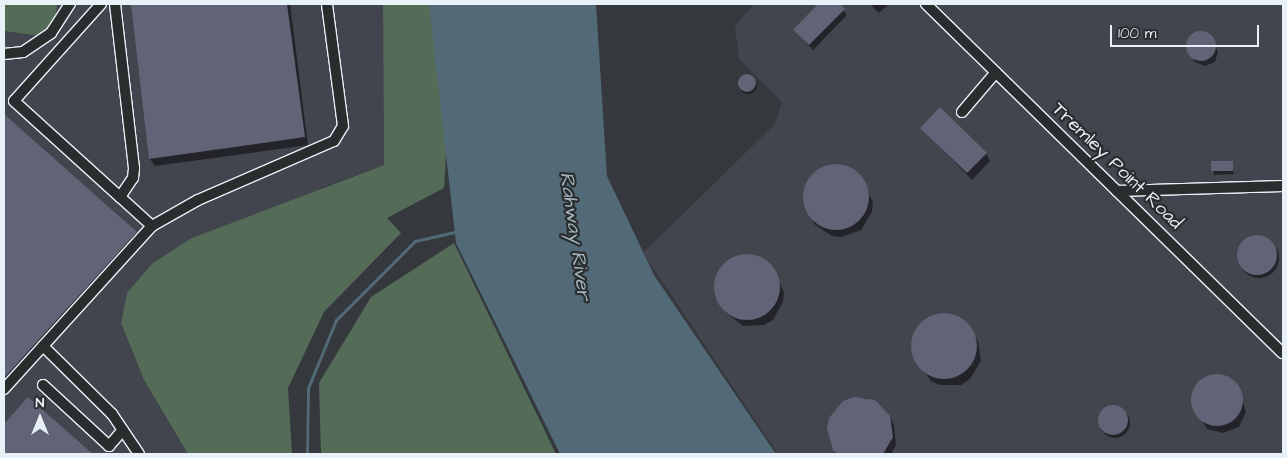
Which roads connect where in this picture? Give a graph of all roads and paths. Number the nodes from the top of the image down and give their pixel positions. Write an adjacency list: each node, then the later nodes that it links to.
1 (70, 4): 6 (street)
2 (100, 4): 11 (street)
3 (115, 4): 11 (street)
4 (327, 4): 12 (street)
5 (926, 4): 7 (street, Tremley Point Road)
6 (4, 54)
7 (996, 72): 8 (street); 10 (street, Tremley Point Road)
8 (962, 112)
9 (1283, 186): 10 (street)
10 (1118, 191): 14 (street, Tremley Point Road)
11 (120, 197): 12 (street)
12 (152, 226): 13 (street)
13 (43, 346): 16 (street); 17 (street)
14 (1283, 353)
15 (43, 385): 17 (street)
16 (4, 388)
17 (123, 430): 18 (street)
18 (139, 454)

